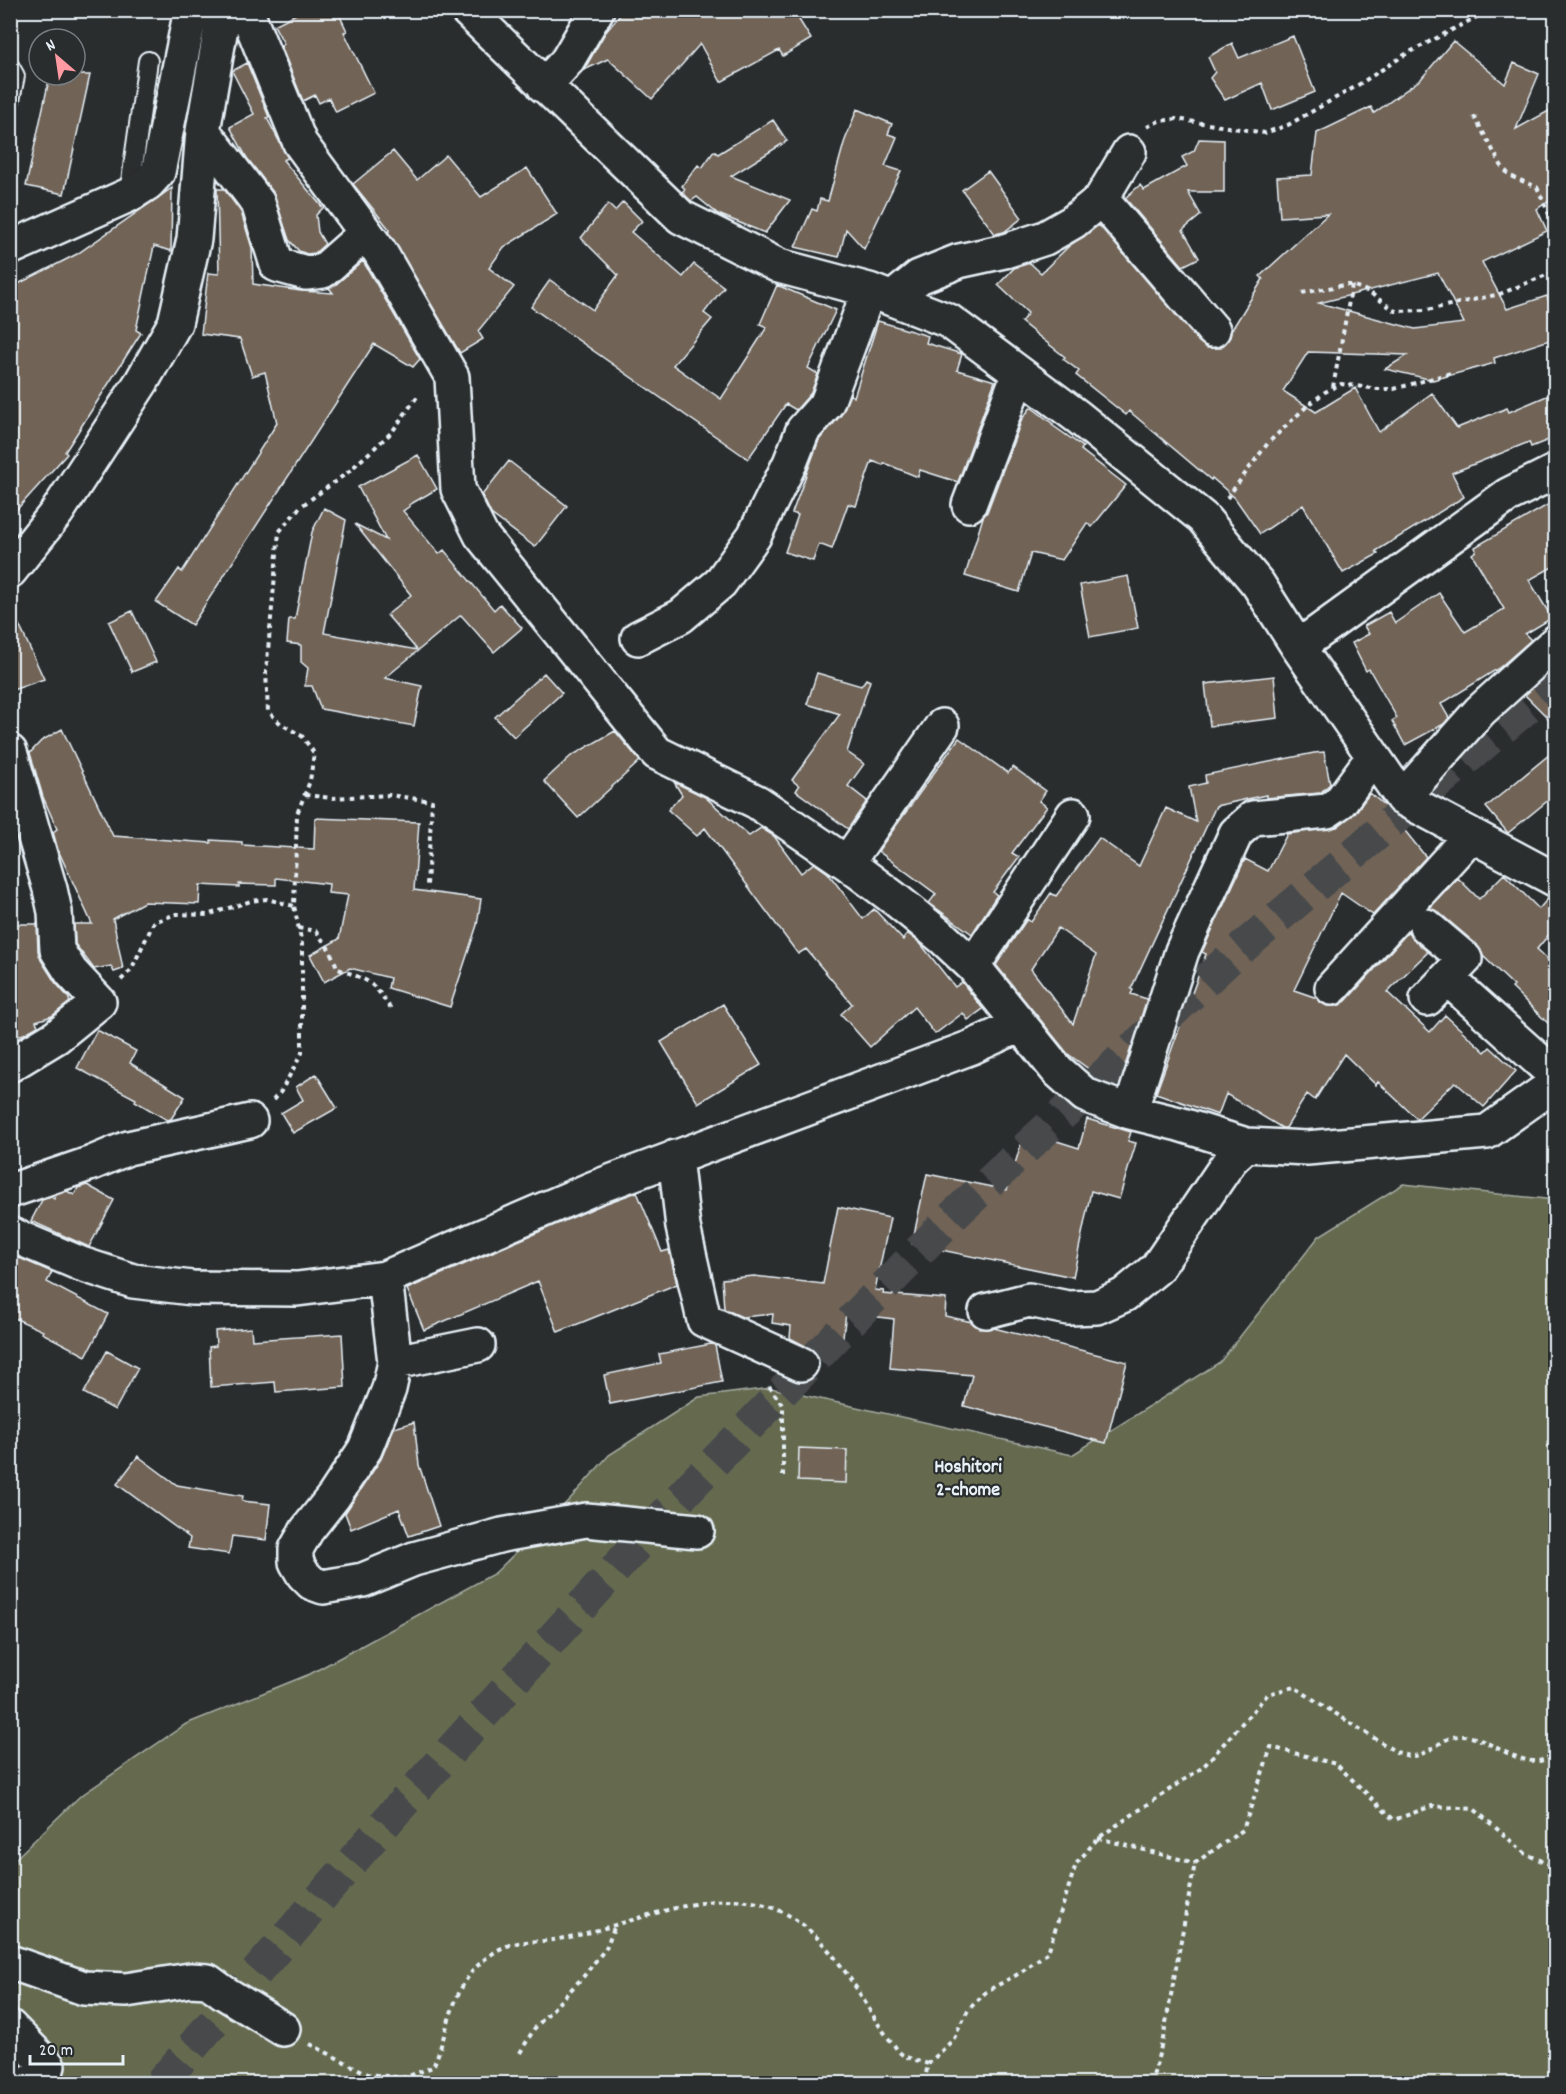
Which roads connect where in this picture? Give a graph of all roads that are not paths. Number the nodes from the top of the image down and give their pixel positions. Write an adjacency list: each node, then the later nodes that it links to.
1 (191, 10): 12 (street)
2 (224, 10): 10 (street)
3 (246, 10): 14 (street)
4 (467, 10): 8 (street)
5 (597, 10): 8 (street)
6 (148, 61): 12 (lane)
7 (10, 66): 9 (lane)
8 (544, 86): 16 (street)
9 (10, 100)
10 (203, 131): 14 (street); 21 (street)
11 (1129, 152): 13 (street)
12 (129, 195): 15 (street)
13 (1101, 199): 16 (street); 17 (street)
14 (366, 233): 31 (street)
15 (10, 248)
16 (881, 294): 18 (street); 22 (street)
17 (1213, 330)
18 (1019, 373): 20 (street); 24 (street)
19 (1556, 471): 24 (street)
20 (969, 505)
21 (10, 571)
22 (638, 638)
23 (1556, 642): 28 (street)
24 (1298, 647): 27 (street)
25 (942, 726): 31 (street)
26 (10, 752): 37 (street)
27 (1373, 757): 28 (street); 40 (street)
28 (1401, 798): 30 (street)
29 (1073, 815): 34 (street)
30 (1471, 835): 32 (street); 35 (street)
31 (847, 863): 34 (street)
32 (1556, 880)
33 (1426, 926): 38 (street)
34 (973, 966): 36 (street)
35 (1332, 987)
36 (1020, 1025): 40 (street); 43 (street)
37 (10, 1065)
38 (1556, 1076)
39 (1556, 1083): 42 (street)
40 (1130, 1112): 42 (street)
41 (250, 1120): 44 (street)
42 (1246, 1145): 47 (street)
43 (675, 1157): 46 (street); 50 (street)
44 (10, 1191)
45 (10, 1234): 46 (street)
46 (385, 1278): 49 (street)
47 (986, 1311)
48 (478, 1346): 49 (street)
49 (395, 1362): 51 (street)
50 (801, 1364)
51 (697, 1531)
52 (10, 1962): 54 (street)
53 (10, 2027): 55 (street)
54 (283, 2029)
55 (28, 2084)

